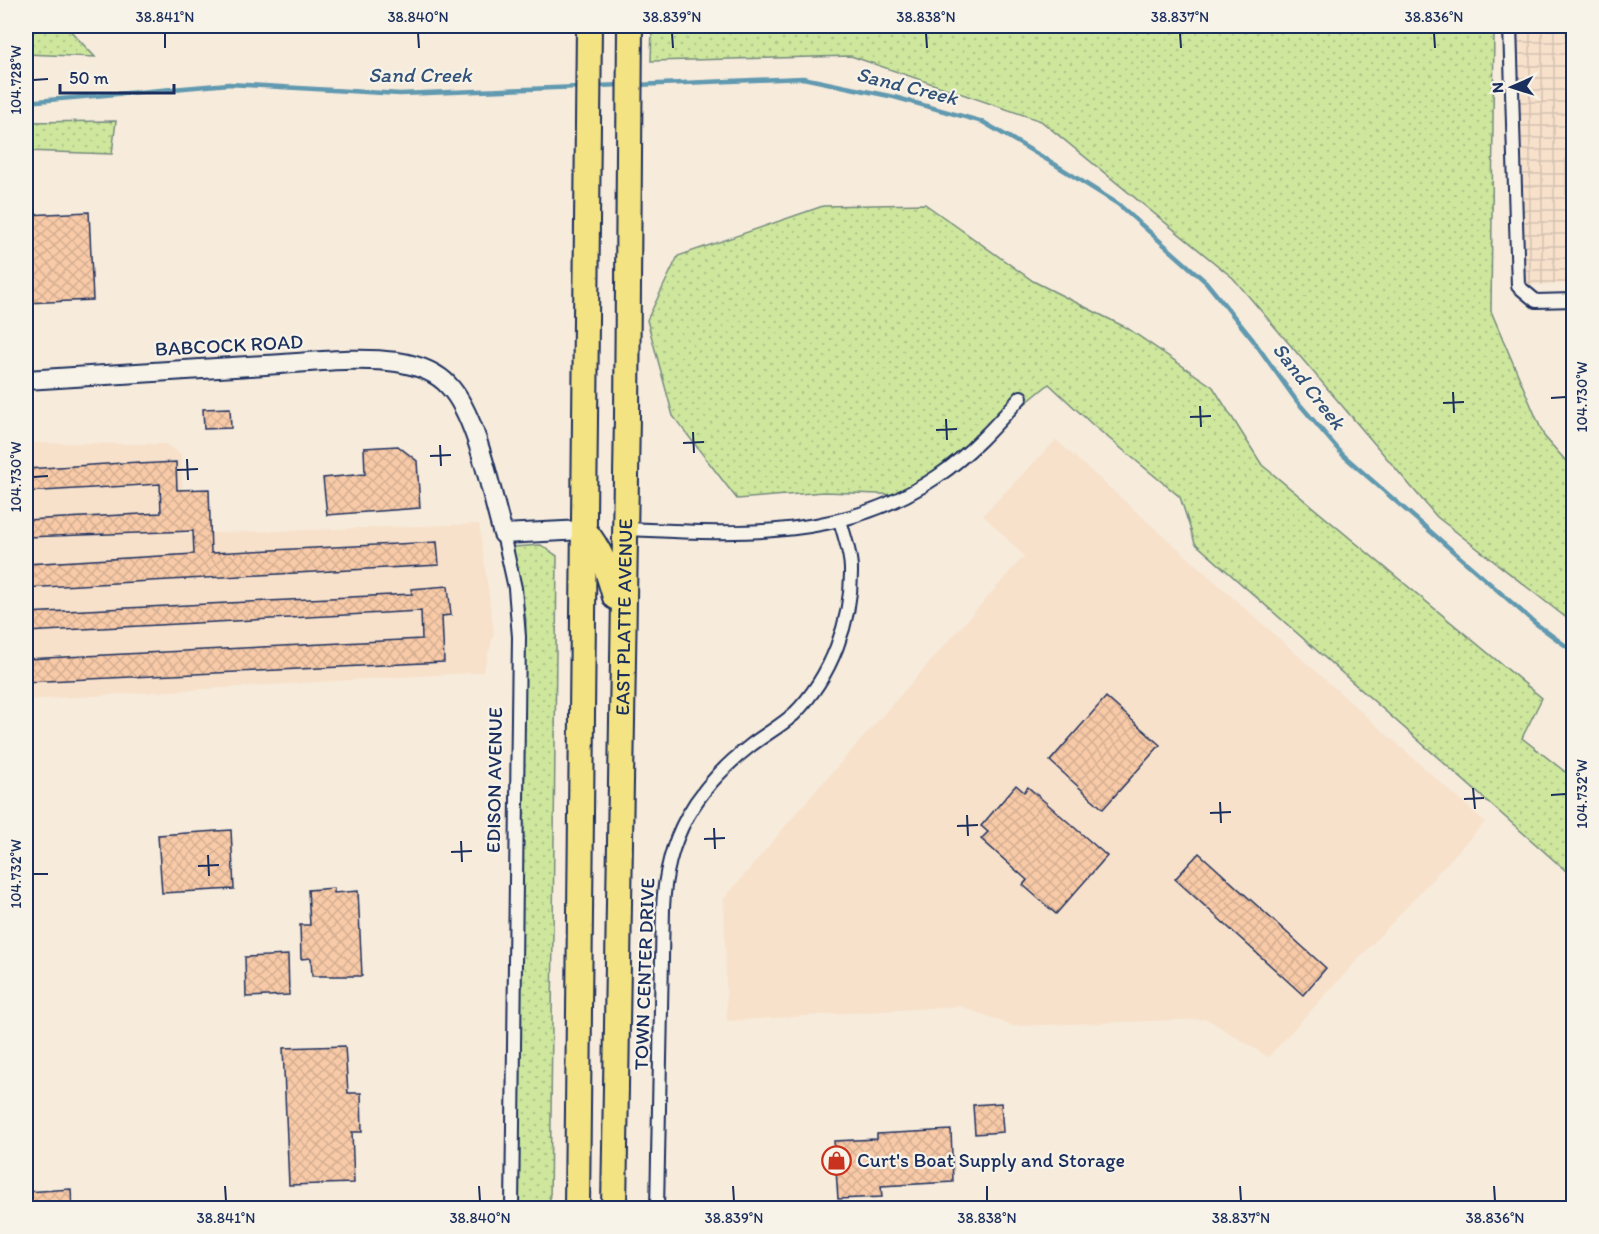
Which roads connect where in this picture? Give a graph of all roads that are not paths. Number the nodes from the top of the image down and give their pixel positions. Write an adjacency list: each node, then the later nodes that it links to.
1 (588, 26): 10 (highway, EAST PLATTE AVENUE)
2 (630, 26): 9 (highway, EAST PLATTE AVENUE)
3 (1510, 26): 4 (street)
4 (1574, 300)
5 (433, 373): 6 (street, BABCOCK ROAD); 11 (street, EDISON AVENUE)
6 (26, 380)
7 (1021, 397): 8 (street)
8 (840, 520): 9 (street); 16 (street, TOWN CENTER DRIVE)
9 (624, 529): 12 (highway, EAST PLATTE AVENUE)
10 (584, 530): 11 (street); 12 (highway); 14 (highway, EAST PLATTE AVENUE)
11 (503, 534): 13 (street, EDISON AVENUE)
12 (622, 650): 15 (highway, EAST PLATTE AVENUE)
13 (512, 1209)
14 (577, 1209)
15 (614, 1209)
16 (657, 1209)

